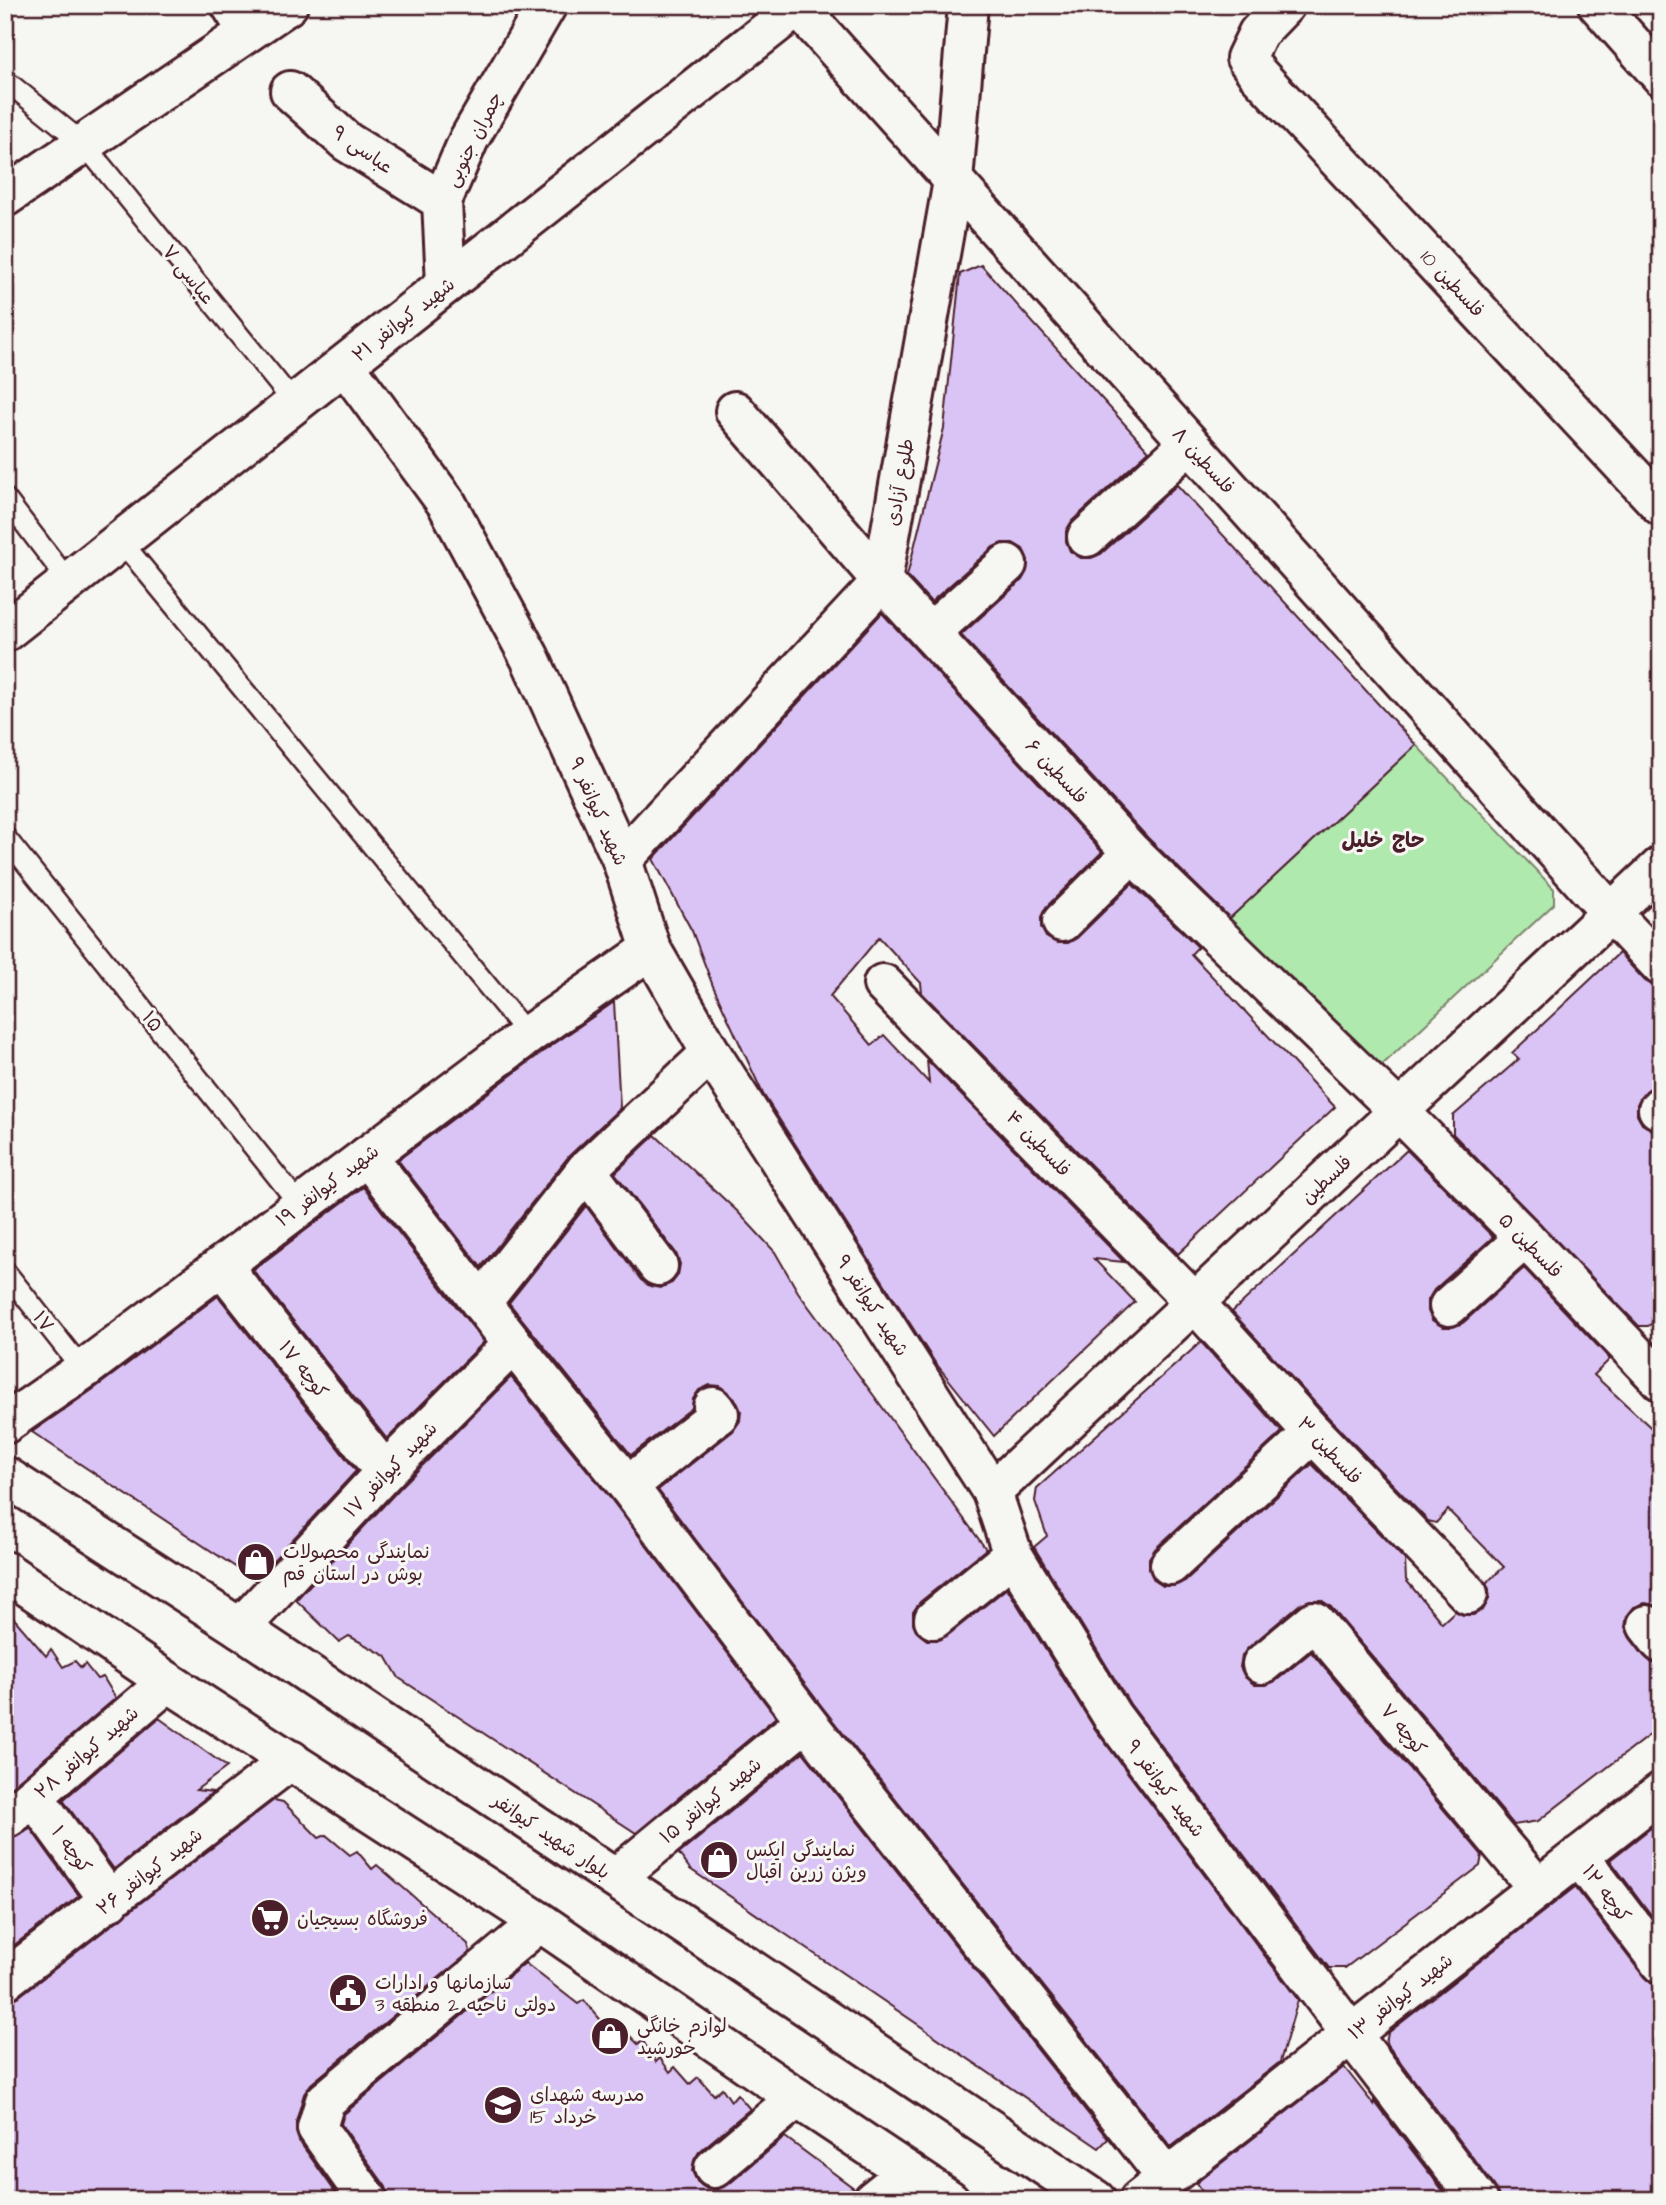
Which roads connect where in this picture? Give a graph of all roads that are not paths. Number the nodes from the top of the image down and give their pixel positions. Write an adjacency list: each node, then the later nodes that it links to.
1 (288, 5): 7 (street)
2 (547, 5): 14 (street, چمران جنوبی)
3 (968, 5): 12 (street, طلوع آزادی)
4 (1285, 5): 21 (street, فلسطین 10)
5 (1598, 5): 8 (street)
6 (799, 6): 12 (street, فلسطین ۸); 15 (street, شهید کیوانفر ۲۱)
7 (240, 19): 11 (street)
8 (1661, 76)
9 (5, 80): 11 (lane, عباسی ۷)
10 (290, 91): 14 (street, عباسی ۹)
11 (84, 144): 13 (street); 17 (lane, عباسی ۷)
12 (953, 181): 19 (street, فلسطین ۸); 25 (street, طلوع آزادی)
13 (5, 197)
14 (442, 201): 15 (street, چمران جنوبی)
15 (446, 284): 16 (street, شهید کیوانفر ۲۱)
16 (345, 365): 17 (street, شهید کیوانفر ۲۱); 31 (street, شهید کیوانفر ۹)
17 (295, 404): 23 (street, شهید کیوانفر ۲۱)
18 (735, 411): 25 (street, فلسطین ۶)
19 (1189, 444): 22 (street); 33 (street, فلسطین ۸)
20 (5, 498): 26 (lane)
21 (1661, 506)
22 (1087, 537)
23 (121, 541): 26 (street, شهید کیوانفر ۲۱); 38 (lane)
24 (1007, 564): 28 (street)
25 (882, 581): 28 (street, فلسطین ۶); 31 (street)
26 (69, 582): 27 (street, شهید کیوانفر ۲۱)
27 (5, 632)
28 (930, 633): 30 (street, فلسطین ۶)
29 (5, 837): 43 (lane, ۱۵)
30 (1132, 853): 34 (street); 40 (street, فلسطین ۶)
31 (622, 860): 35 (street, شهید کیوانفر ۹)
32 (1661, 866): 33 (street, فلسطین)
33 (1611, 913): 36 (street, فلسطین ۸); 40 (street, فلسطین)
34 (1062, 922)
35 (651, 949): 38 (street, شهید کیوانفر ۱۹); 39 (street, شهید کیوانفر ۹)
36 (1661, 966)
37 (883, 984): 49 (street, فلسطین ۴)
38 (528, 1034): 41 (street, شهید کیوانفر ۱۹)
39 (711, 1053): 42 (street); 60 (street, شهید کیوانفر ۹)
40 (1399, 1111): 44 (street, فلسطین ۵); 49 (street, فلسطین)
41 (367, 1156): 43 (street, شهید کیوانفر ۱۹); 48 (street)
42 (586, 1170): 46 (street); 48 (street)
43 (300, 1205): 45 (street, شهید کیوانفر ۱۹)
44 (1525, 1238): 50 (street); 53 (street, فلسطین ۵)
45 (222, 1266): 52 (street, شهید کیوانفر ۱۹); 57 (street, کوچه ۱۷)
46 (658, 1266)
47 (5, 1271): 52 (lane, ۱۷)
48 (481, 1303): 51 (street)
49 (1195, 1303): 56 (street, فلسطین ۳); 60 (street, فلسطین)
50 (1449, 1306)
51 (513, 1344): 57 (street, شهید کیوانفر ۱۷); 59 (street)
52 (83, 1370): 55 (street, شهید کیوانفر ۱۹)
53 (1661, 1381)
54 (713, 1407): 59 (street)
55 (5, 1424)
56 (1313, 1433): 62 (street); 64 (street, فلسطین ۳)
57 (385, 1472): 66 (street, شهید کیوانفر ۱۷)
58 (5, 1476): 66 (street, بلوار شهید کیوانفر)
59 (628, 1486): 69 (street)
60 (992, 1492): 61 (street, شهید کیوانفر ۹)
61 (1013, 1555): 65 (street); 80 (street, شهید کیوانفر ۹)
62 (1170, 1565)
63 (5, 1571): 68 (street)
64 (1468, 1594)
65 (934, 1619)
66 (240, 1628): 74 (street, بلوار شهید کیوانفر)
67 (1262, 1664): 75 (street, کوچه ۷)
68 (168, 1682): 70 (street); 72 (street, شهید کیوانفر ۲۸)
69 (806, 1721): 74 (street, شهید کیوانفر ۱۵); 84 (street)
70 (291, 1760): 76 (street, شهید کیوانفر ۲۶); 77 (street)
71 (1661, 1792): 73 (street, شهید کیوانفر ۱۳)
72 (20, 1804): 76 (street, کوچه ۱)
73 (1579, 1856): 75 (street, شهید کیوانفر ۱۳); 78 (street, کوچه ۱۲)
74 (615, 1878): 88 (street, بلوار شهید کیوانفر)
75 (1538, 1888): 80 (street, شهید کیوانفر ۱۳)
76 (110, 1901): 79 (street, شهید کیوانفر ۲۶)
77 (540, 1922): 81 (street); 86 (street)
78 (1661, 1964)
79 (5, 1980)
80 (1351, 2035): 84 (street, شهید کیوانفر ۱۳); 89 (street, شهید کیوانفر ۹)
81 (797, 2098): 82 (street); 83 (street)
82 (714, 2168)
83 (908, 2172): 85 (street); 87 (street)
84 (1153, 2189)
85 (949, 2199)
86 (368, 2200)
87 (873, 2200)
88 (1096, 2200)
89 (1478, 2200)

